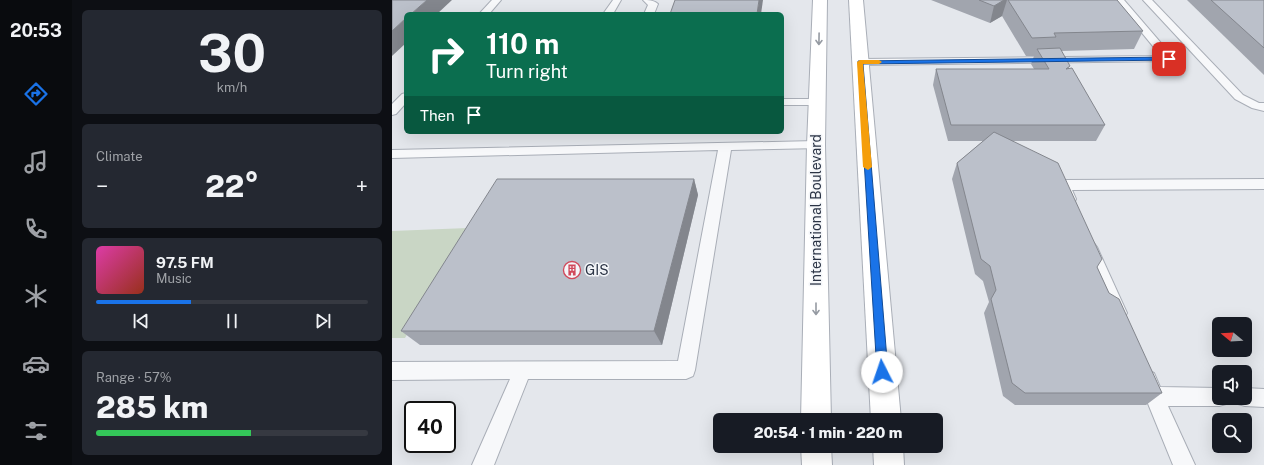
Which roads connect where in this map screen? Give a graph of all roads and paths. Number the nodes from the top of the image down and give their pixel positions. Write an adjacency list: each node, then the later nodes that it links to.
1 (497, 0): 8 (lane)
2 (616, 0): 9 (lane)
3 (647, 0): 10 (lane)
4 (820, 0): 14 (street, International Boulevard, one-way to 14)
5 (856, 0): 11 (street)
6 (1119, 0): 11 (lane)
7 (1147, 0): 15 (lane)
8 (486, 12)
9 (609, 12)
10 (650, 12)
11 (860, 62): 34 (street)
12 (404, 98): 16 (lane)
13 (784, 102): 14 (lane)
14 (818, 102): 19 (street, International Boulevard)
15 (1264, 107)
16 (392, 111)
17 (392, 115): 18 (lane)
18 (404, 115)
19 (816, 145): 20 (lane); 33 (street, International Boulevard, one-way to 33)
20 (725, 146): 21 (lane); 27 (lane)
21 (392, 154)
22 (1264, 184): 23 (lane)
23 (1074, 212)
24 (1083, 232): 25 (lane)
25 (1124, 326)
26 (1142, 368): 29 (lane)
27 (523, 370): 28 (lane); 37 (lane)
28 (392, 371)
29 (1154, 396): 30 (lane); 40 (lane)
30 (1212, 397)
31 (1252, 398): 32 (lane)
32 (1264, 398)
33 (816, 413)
34 (885, 413)
35 (816, 453): 38 (street)
36 (888, 453): 39 (street)
37 (483, 465)
38 (816, 465)
39 (889, 465)
40 (1184, 465)

